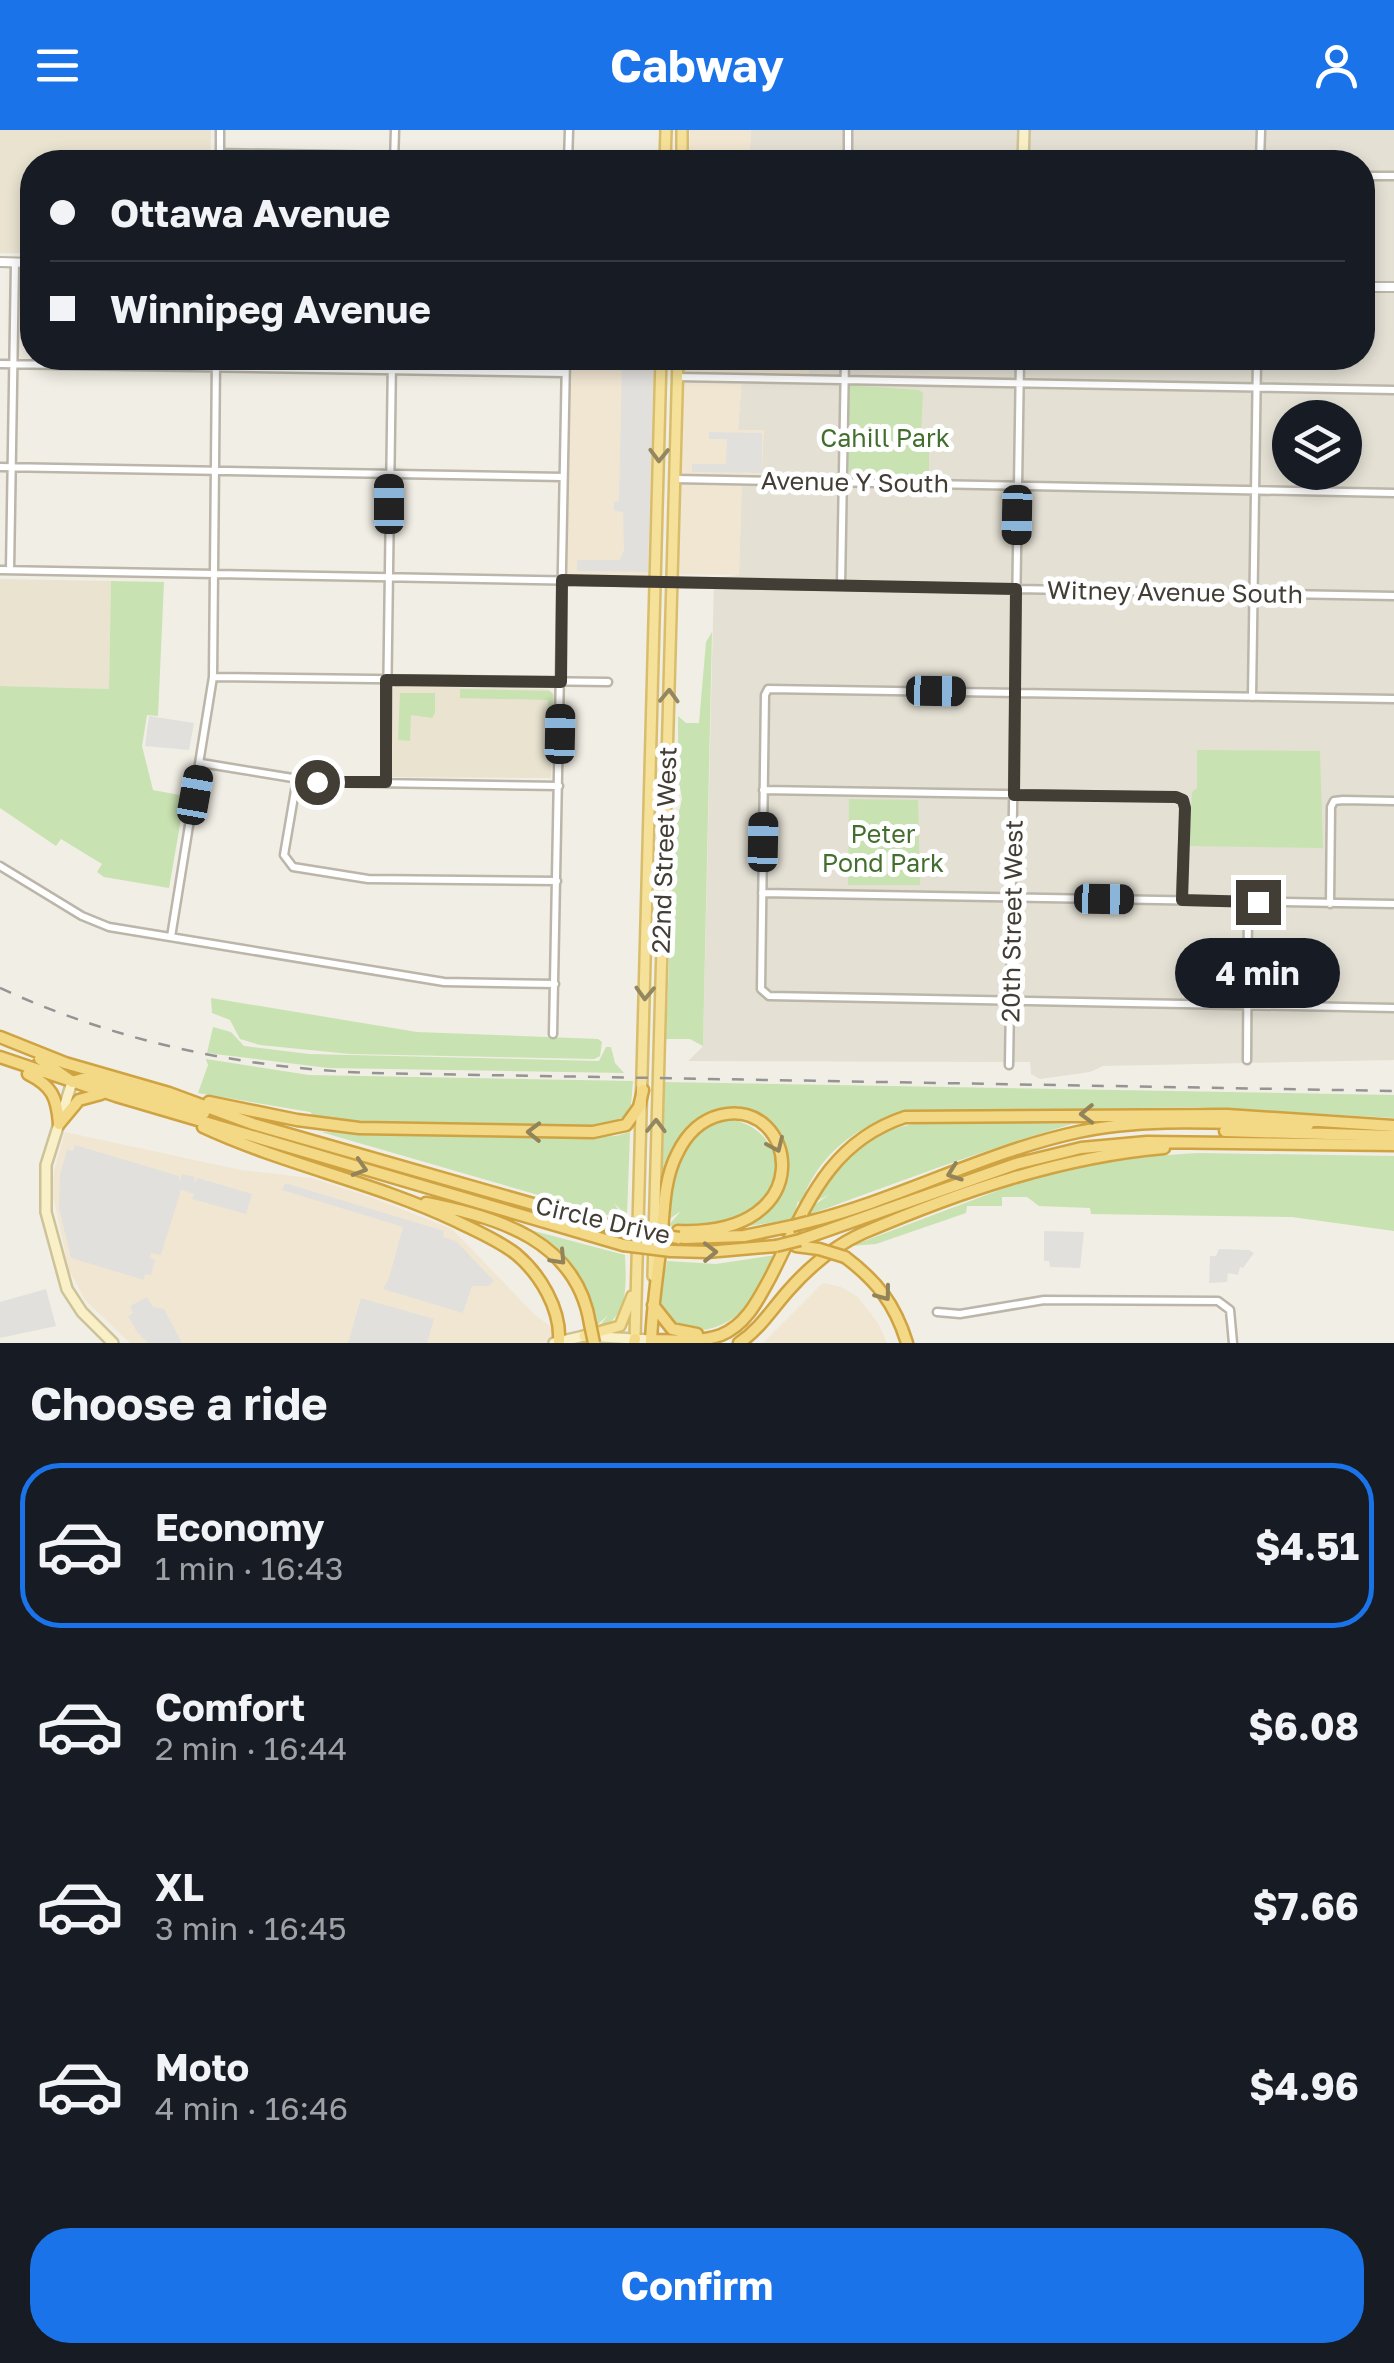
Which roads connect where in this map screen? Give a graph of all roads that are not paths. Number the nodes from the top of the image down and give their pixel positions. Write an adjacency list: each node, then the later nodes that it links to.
1 (0, 262): 2 (street)
2 (15, 263): 3 (street); 5 (street)
3 (20, 263)
4 (0, 364): 5 (street)
5 (12, 364): 6 (street); 23 (street)
6 (20, 364)
7 (216, 370): 24 (street)
8 (333, 370): 15 (street)
9 (565, 370): 16 (street)
10 (661, 370): 37 (main road, 22nd Street West, one-way to 37)
11 (678, 370): 17 (main road, 22nd Street West)
12 (844, 370): 18 (street)
13 (1020, 370): 19 (street, 20th Street West)
14 (1257, 370): 20 (street)
15 (392, 371): 16 (street); 25 (street)
16 (565, 374): 26 (street)
17 (678, 377): 18 (street); 27 (main road, 22nd Street West)
18 (844, 380): 19 (street); 28 (street)
19 (1020, 382): 20 (street); 29 (street, 20th Street West)
20 (1257, 387): 21 (street); 30 (street)
21 (1394, 390)
22 (0, 467): 23 (street)
23 (10, 467): 24 (street); 33 (street)
24 (214, 472): 25 (street); 34 (street)
25 (389, 475): 26 (street); 35 (street)
26 (563, 477): 36 (street)
27 (675, 479): 28 (street, Avenue Y South); 38 (main road, 22nd Street West)
28 (842, 483): 29 (street, Avenue Y South); 39 (street)
29 (1018, 485): 30 (street, Avenue Y South); 40 (street, 20th Street West)
30 (1256, 490): 31 (street, Avenue Y South); 41 (street)
31 (1394, 493)
32 (0, 570): 33 (street, Witney Avenue South)
33 (10, 570): 34 (street, Witney Avenue South)
34 (213, 574): 35 (street, Witney Avenue South); 43 (street)
35 (388, 577): 36 (street, Witney Avenue South); 44 (street)
36 (562, 580): 37 (street, Witney Avenue South); 45 (street)
37 (656, 581): 38 (street, Witney Avenue South); 76 (main road, 22nd Street West, one-way to 76)
38 (673, 581): 39 (street, Witney Avenue South); 91 (main road, 22nd Street West, one-way to 38)
39 (841, 585): 40 (street, Witney Avenue South)
40 (1016, 589): 41 (street, Witney Avenue South); 47 (street, 20th Street West)
41 (1254, 593): 42 (street, Witney Avenue South); 48 (street)
42 (1394, 596)
43 (213, 678): 44 (street); 50 (street)
44 (386, 680): 45 (street); 52 (street)
45 (561, 682): 46 (street); 53 (street)
46 (608, 682)
47 (1015, 692): 48 (street); 54 (street); 55 (street, 20th Street West)
48 (1252, 697): 49 (street)
49 (1394, 699)
50 (201, 763): 51 (street); 65 (street)
51 (297, 779): 52 (street); 58 (street)
52 (386, 782): 53 (street)
53 (560, 786): 58 (street)
54 (763, 790): 55 (street); 59 (street)
55 (1014, 795): 60 (street, 20th Street West); 61 (street)
56 (1394, 801): 63 (street)
57 (0, 866): 65 (street)
58 (558, 881): 66 (street)
59 (762, 894): 60 (street); 67 (street)
60 (1013, 896): 61 (street); 67 (street, 20th Street West)
61 (1182, 900): 62 (street)
62 (1248, 901): 63 (street); 68 (street)
63 (1330, 904): 64 (street)
64 (1394, 904)
65 (171, 937): 66 (street)
66 (555, 984): 70 (street)
67 (1010, 1000): 68 (street); 74 (street, 20th Street West)
68 (1246, 1005): 69 (street); 73 (street)
69 (1394, 1008)
70 (554, 1034)
71 (2, 1038): 75 (highway); 77 (highway, Circle Drive)
72 (0, 1058): 75 (highway, Circle Drive); 80 (highway)
73 (1247, 1060)
74 (1008, 1065)
75 (72, 1082): 78 (highway, Circle Drive); 80 (main road); 81 (highway)
76 (642, 1090): 77 (highway, one-way to 77); 90 (main road, 22nd Street West)
77 (169, 1093): 81 (highway, Circle Drive)
78 (116, 1096): 79 (highway, Circle Drive); 80 (highway)
79 (166, 1110): 87 (highway); 89 (highway, Circle Drive, one-way to 89, bridge)
80 (59, 1124): 98 (main road)
81 (253, 1124): 88 (highway, Circle Drive, bridge)
82 (1145, 1125): 83 (highway, Circle Drive); 84 (highway); 88 (highway, Circle Drive, one-way to 88, bridge)
83 (1394, 1126): 93 (highway, one-way to 93)
84 (1394, 1136)
85 (1179, 1144): 86 (highway, Circle Drive); 89 (highway, Circle Drive); 99 (highway)
86 (1394, 1145)
87 (405, 1199): 94 (highway, one-way to 94, bridge); 97 (highway)
88 (679, 1234): 91 (highway, one-way to 88)
89 (798, 1243): 100 (highway, one-way to 100, bridge)
90 (637, 1278): 94 (main road); 95 (main road, 22nd Street West)
91 (653, 1299): 93 (highway); 96 (highway, 22nd Street West)
92 (937, 1312): 101 (street)
93 (722, 1335): 96 (highway)
94 (589, 1340): 95 (main road); 97 (main road)
95 (634, 1341): 96 (main road)
96 (652, 1341)
97 (556, 1342)
98 (113, 1343)
99 (739, 1343)
100 (907, 1343)
101 (1233, 1343)

